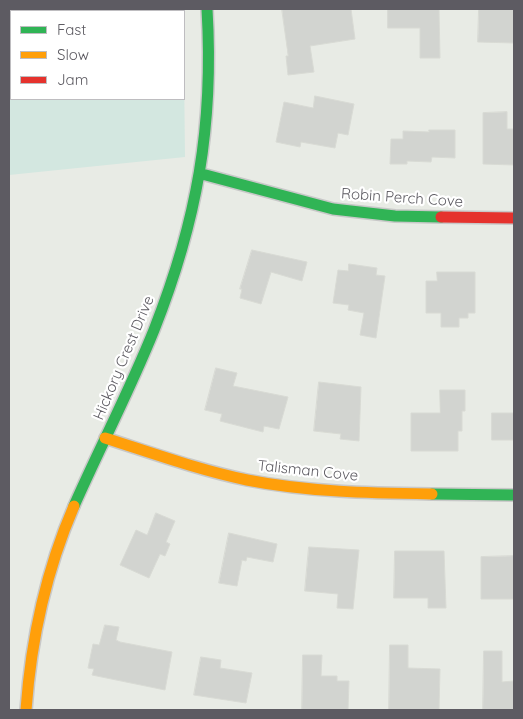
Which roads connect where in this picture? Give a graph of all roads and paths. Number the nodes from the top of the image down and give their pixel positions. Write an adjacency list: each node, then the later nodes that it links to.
1 (207, 9): 2 (street, Hickory Crest Drive)
2 (202, 174): 3 (street, Robin Perch Cove); 4 (street, Hickory Crest Drive)
3 (514, 218)
4 (106, 438): 5 (street, Talisman Cove); 6 (street, Hickory Crest Drive)
5 (514, 495)
6 (26, 710)

